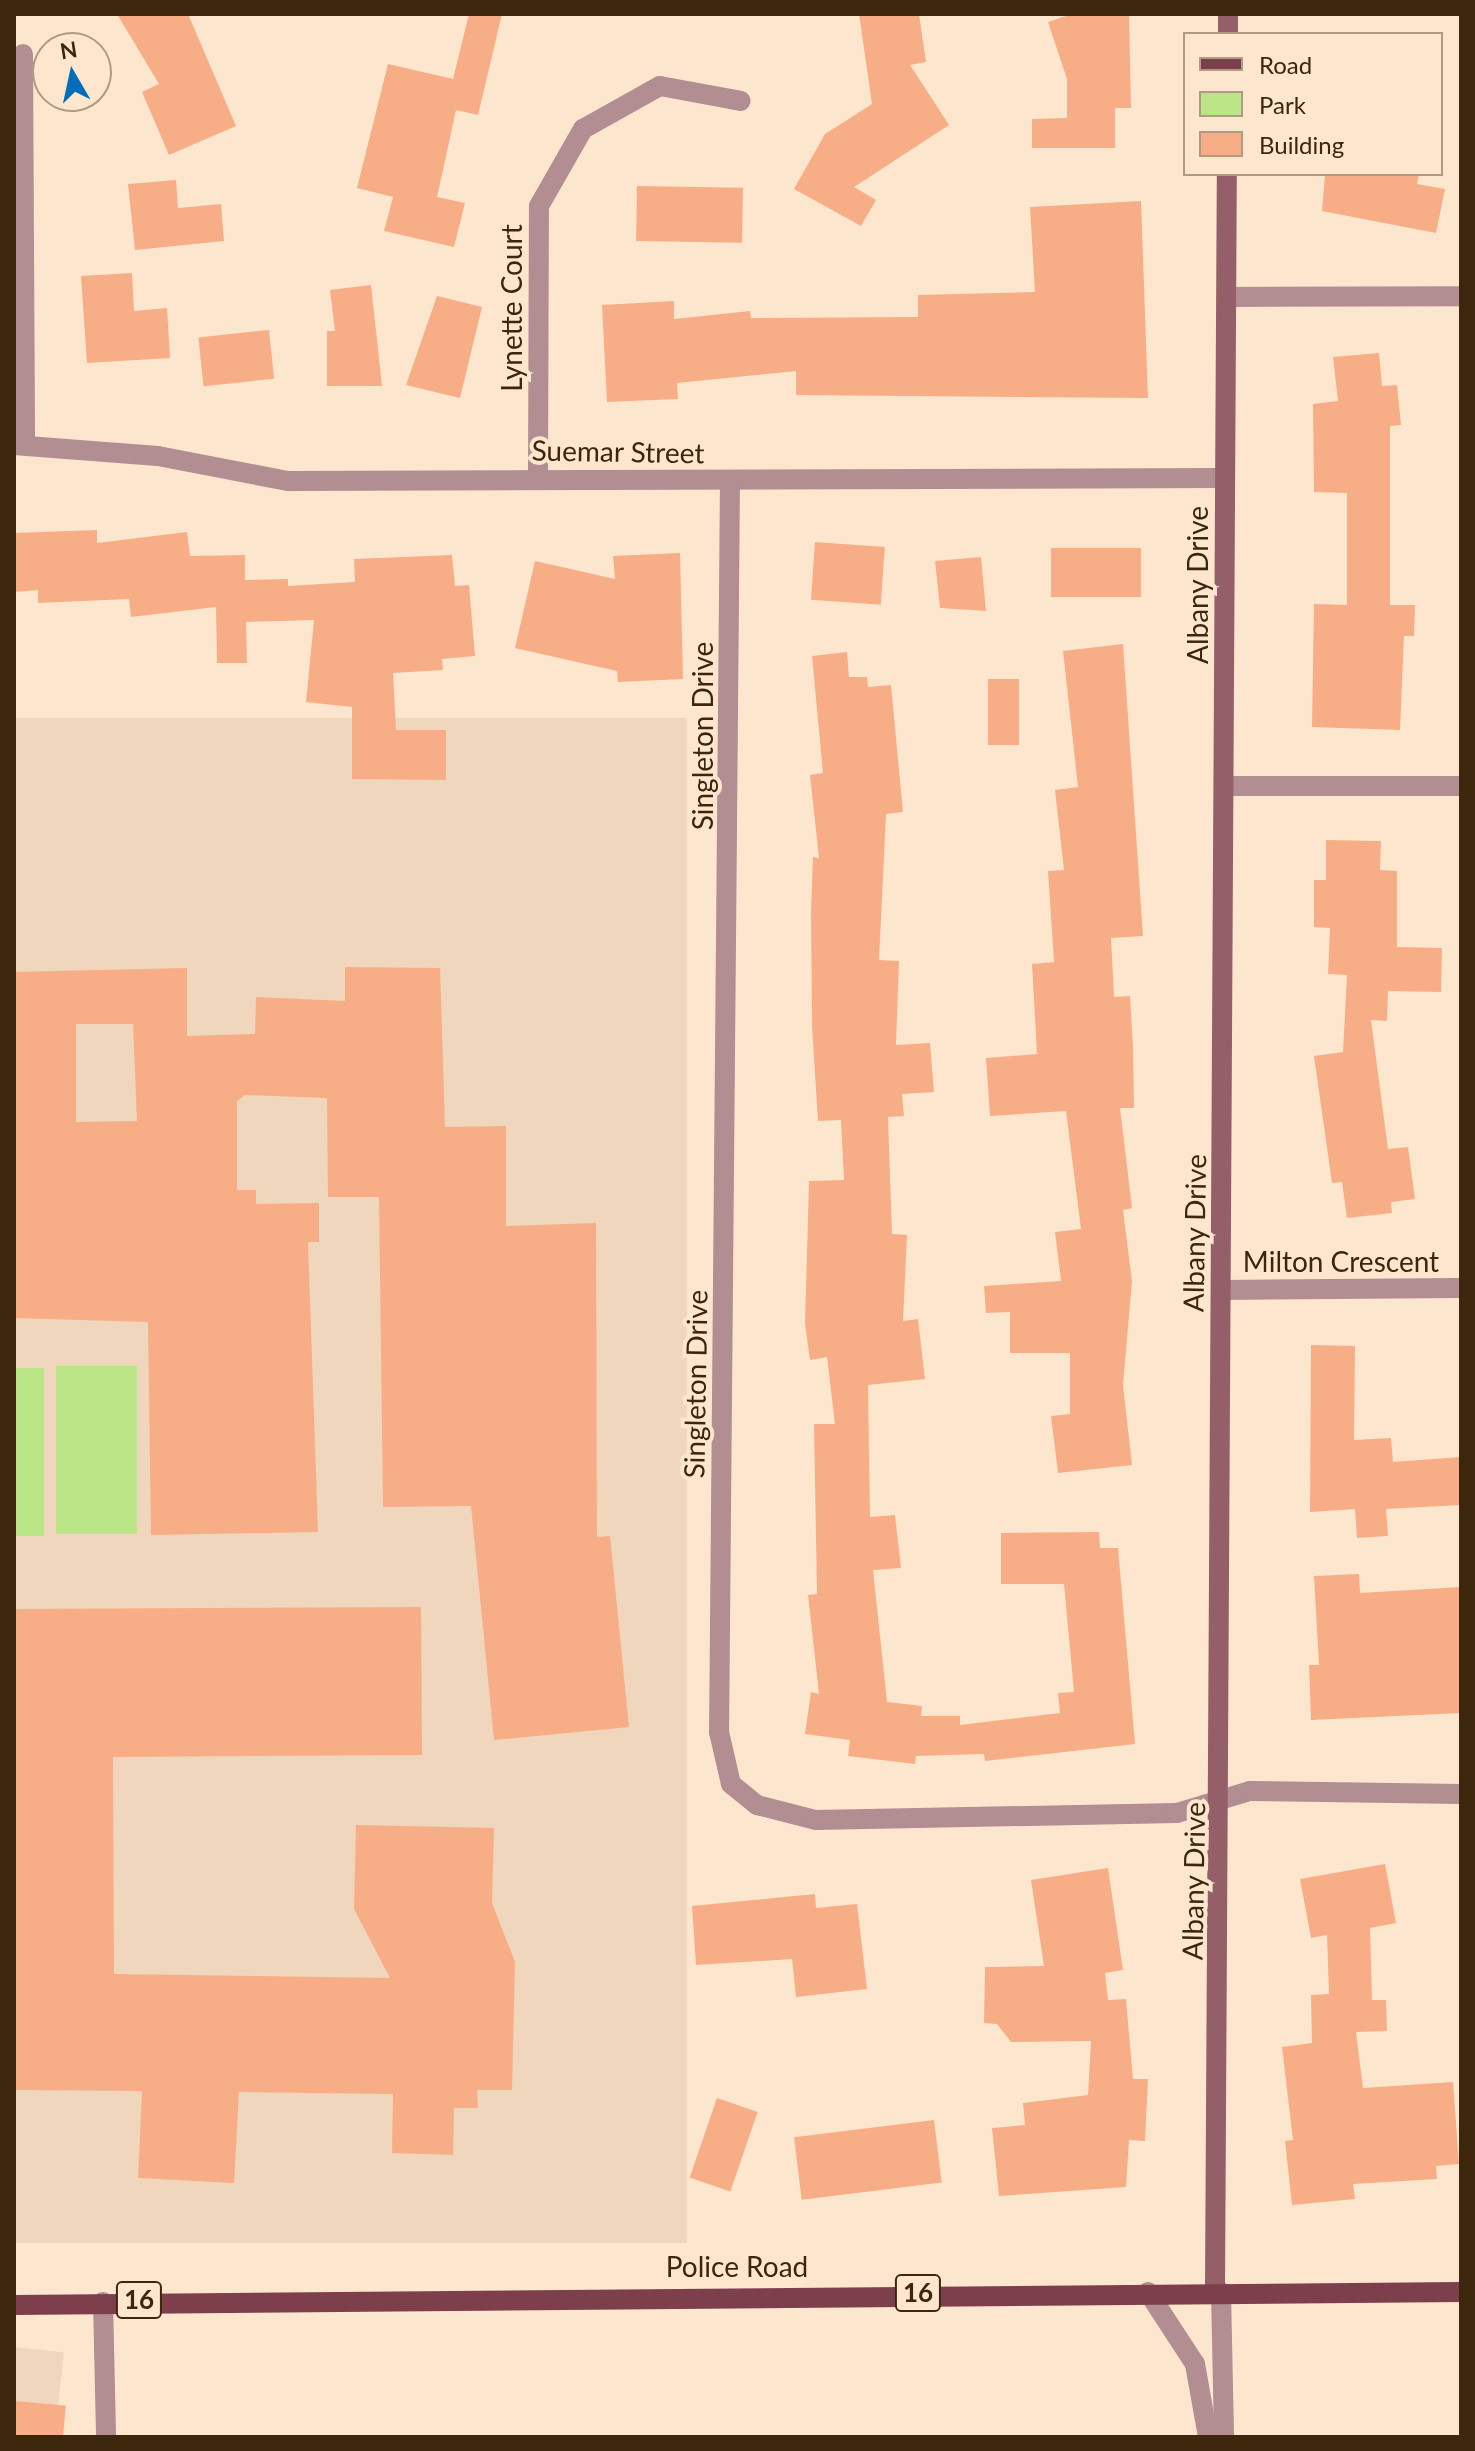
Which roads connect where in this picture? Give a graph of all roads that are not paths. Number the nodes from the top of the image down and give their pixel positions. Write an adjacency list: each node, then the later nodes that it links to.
1 (23, 54): 6 (street)
2 (741, 101): 7 (street, Lynette Court)
3 (1227, 176): 5 (street, Albany Drive)
4 (1461, 296): 5 (street)
5 (1227, 297): 8 (street, Albany Drive)
6 (20, 445): 7 (street, Suemar Street)
7 (538, 477): 9 (street, Suemar Street)
8 (1225, 478): 9 (street, Suemar Street); 10 (street, Albany Drive)
9 (730, 480): 15 (street, Singleton Drive)
10 (1227, 786): 11 (street); 13 (street, Albany Drive)
11 (1461, 786)
12 (1461, 1288): 13 (street, Milton Crescent)
13 (1221, 1290): 15 (street, Albany Drive)
14 (1461, 1794): 15 (street, Singleton Drive)
15 (1223, 1800): 17 (street, Albany Drive)
16 (1148, 2292): 17 (main road, Police Road / 16); 19 (main road, Police Road / 16); 22 (street)
17 (1218, 2292): 18 (main road, Police Road / 16); 23 (street)
18 (1461, 2292)
19 (103, 2302): 20 (main road, Police Road / 16); 21 (street)
20 (14, 2305)
21 (106, 2437)
22 (1208, 2437)
23 (1224, 2437)

